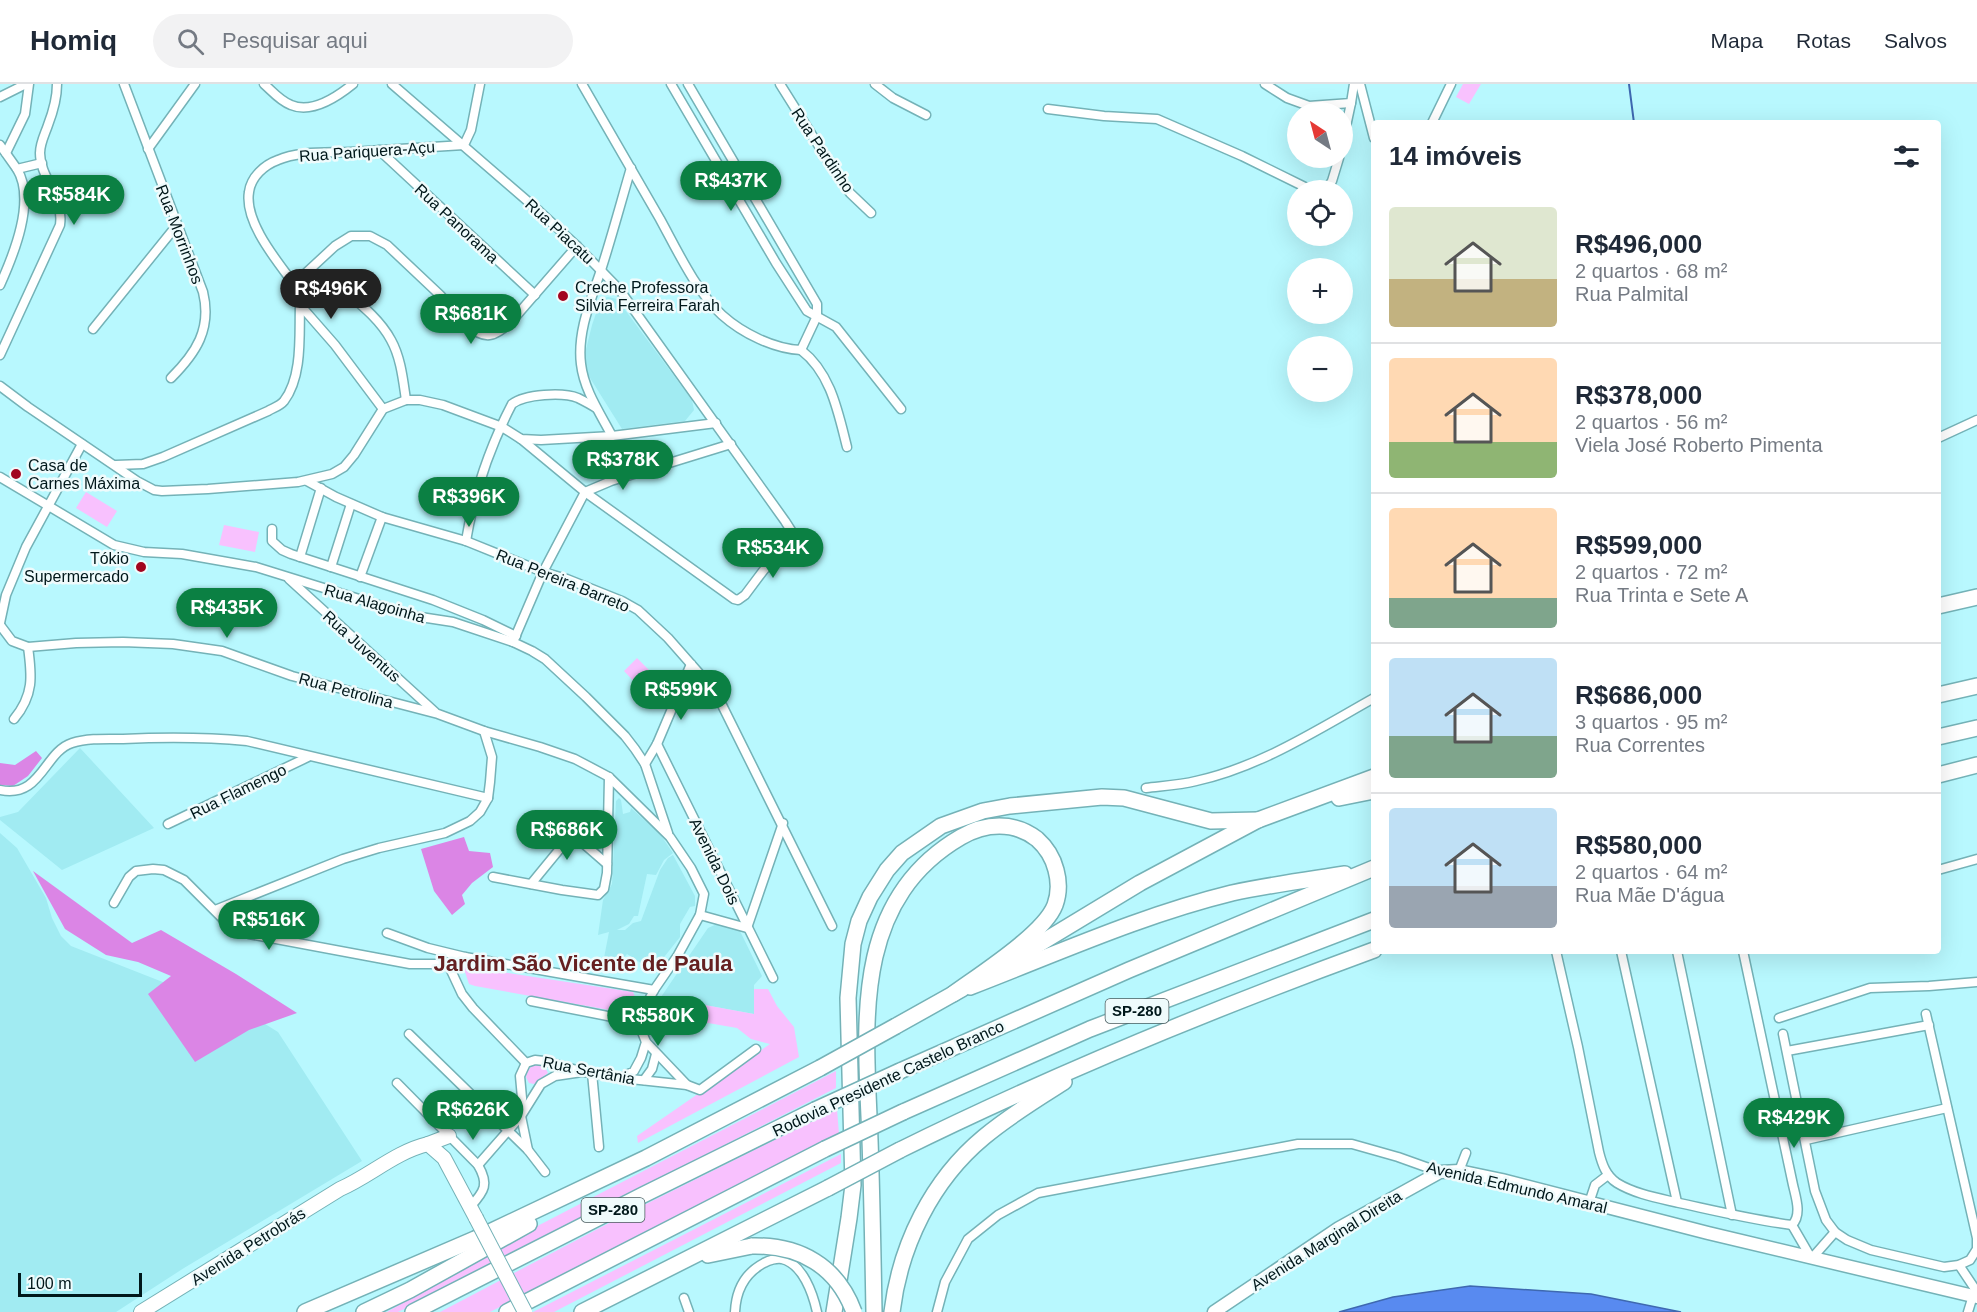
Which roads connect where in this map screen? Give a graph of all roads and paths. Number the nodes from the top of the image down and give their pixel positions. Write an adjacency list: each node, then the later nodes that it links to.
1 (28, 84): 18 (street); 31 (street)
2 (57, 84): 32 (street)
3 (124, 84): 29 (street, Rua Morrinhos)
4 (195, 84): 29 (street)
5 (264, 84): 6 (street)
6 (353, 84)
7 (392, 84): 28 (street, Rua Piacatu)
8 (480, 84): 28 (street)
9 (582, 84): 33 (street)
10 (671, 84): 23 (street)
11 (688, 84): 21 (street)
12 (780, 84): 36 (street, Rua Pardinho)
13 (875, 84): 24 (street)
14 (1265, 84): 19 (street)
15 (1354, 84): 20 (street)
16 (1360, 84): 26 (street)
17 (1451, 84): 25 (street)
18 (0, 97)
19 (1298, 102)
20 (1351, 102)
21 (701, 105): 23 (street); 45 (street)
22 (1048, 109): 35 (street)
23 (689, 114): 45 (street)
24 (926, 115)
25 (1433, 120)
26 (1371, 126)
27 (0, 145): 31 (street)
28 (464, 145): 30 (street, Rua Pariquera-Açu); 38 (street, Rua Piacatu)
29 (148, 149): 37 (street, Rua Morrinhos)
30 (379, 150): 41 (street, Rua Pariquera-Açu); 43 (street, Rua Panorama)
31 (6, 153): 34 (street)
32 (42, 163): 34 (street); 48 (street)
33 (631, 168): 39 (street); 47 (street)
34 (17, 169): 42 (street)
35 (1291, 180)
36 (871, 213)
37 (177, 225): 46 (street); 49 (street, Rua Morrinhos)
38 (577, 246): 39 (street, Rua Piacatu); 43 (street)
39 (601, 270): 52 (street); 56 (street, Rua Piacatu)
40 (328, 276): 51 (street)
41 (294, 284): 43 (street); 44 (street)
42 (0, 285)
43 (535, 295)
44 (300, 305): 54 (street); 64 (street)
45 (817, 316): 47 (street); 53 (street)
46 (93, 329)
47 (801, 350): 63 (street)
48 (0, 355)
49 (171, 378)
50 (0, 386): 61 (street)
51 (406, 400): 54 (street); 57 (street)
52 (597, 408): 57 (street); 58 (street)
53 (901, 409)
54 (383, 410): 66 (street)
55 (1977, 420): 59 (street)
56 (716, 423): 58 (street); 62 (street, Rua Piacatu)
57 (502, 428): 60 (street); 73 (street)
58 (612, 435): 60 (street)
59 (1941, 437)
60 (521, 439): 68 (street)
61 (82, 444): 64 (street); 70 (street)
62 (731, 444): 68 (street); 68 (street, Rua Piacatu)
63 (847, 447)
64 (113, 465): 66 (street)
65 (0, 477): 70 (street, Rua Alagoinha)
66 (306, 480): 67 (street, Rua Pereira Barreto)
67 (321, 488): 69 (street, Rua Pereira Barreto); 74 (street)
68 (585, 492): 76 (street)
69 (351, 504): 71 (street, Rua Pereira Barreto); 75 (street)
70 (49, 505): 78 (street, Rua Alagoinha); 83 (street)
71 (382, 517): 73 (street, Rua Pereira Barreto); 77 (street)
72 (272, 529): 74 (street)
73 (466, 541): 76 (street, Rua Pereira Barreto)
74 (300, 557): 75 (street)
75 (330, 567): 77 (street)
76 (543, 572): 84 (street); 86 (street, Rua Pereira Barreto)
77 (360, 577): 81 (street)
78 (287, 578): 82 (street, Rua Alagoinha); 91 (street, Rua Juventus)
79 (1977, 597): 80 (highway)
80 (1941, 605)
81 (457, 609): 82 (street); 84 (street)
82 (453, 622): 84 (street, Rua Alagoinha)
83 (0, 624): 85 (street)
84 (514, 639): 98 (street, Rua Alagoinha)
85 (28, 647): 91 (street, Rua Petrolina); 92 (street)
86 (691, 664): 96 (street); 109 (street, Rua Pereira Barreto)
87 (1941, 687): 88 (highway)
88 (1972, 687): 89 (highway)
89 (1941, 694)
90 (1371, 700): 103 (street)
91 (438, 714): 94 (street, Rua Petrolina)
92 (14, 719)
93 (1977, 728): 95 (highway)
94 (484, 731): 101 (street, Rua Petrolina); 106 (street)
95 (1941, 736)
96 (657, 744): 98 (street); 123 (street, Avenida Dois)
97 (308, 757): 104 (street); 106 (street); 110 (street, Rua Flamengo)
98 (645, 764): 111 (street, Rua Alagoinha)
99 (1977, 765): 100 (highway)
100 (1941, 774)
101 (609, 777): 111 (street, Rua Petrolina); 113 (street)
102 (1371, 778): 107 (highway)
103 (1146, 788)
104 (0, 790)
105 (1371, 792): 107 (highway)
106 (488, 798): 119 (street)
107 (1293, 807): 108 (highway)
108 (1258, 820): 135 (highway); 196 (highway)
109 (783, 823): 122 (street, Rua Pereira Barreto); 123 (street)
110 (168, 824)
111 (669, 837): 120 (street)
112 (1977, 859): 114 (street)
113 (607, 864): 117 (street); 117 (street)
114 (1941, 869)
115 (1370, 870): 135 (highway); 189 (highway, Rodovia Presidente Castelo Branco / SP-280, bridge)
116 (493, 877): 117 (street)
117 (531, 884)
118 (114, 903): 119 (street)
119 (215, 910): 131 (street)
120 (700, 915): 123 (street); 134 (street)
121 (1371, 921): 190 (highway, SP-280, bridge)
122 (832, 926)
123 (747, 928): 132 (street, Avenida Dois)
124 (387, 933): 130 (street)
125 (1371, 951): 147 (highway)
126 (1557, 954): 169 (street)
127 (1622, 954): 171 (street)
128 (1678, 954): 174 (street)
129 (1744, 954): 175 (street)
130 (465, 957): 131 (street); 134 (street)
131 (448, 964): 148 (street, Rua Sertânia)
132 (773, 978)
133 (1977, 981): 138 (street)
134 (654, 990): 139 (street)
135 (953, 994): 164 (highway, bridge); 198 (highway)
136 (531, 1001): 139 (street)
137 (1926, 1014): 140 (street)
138 (1779, 1018)
139 (638, 1022): 143 (street)
140 (1929, 1024): 145 (street); 154 (street)
141 (410, 1034): 156 (street)
142 (1783, 1034): 145 (street)
143 (646, 1042): 146 (street); 150 (street)
144 (756, 1049): 153 (street, Rua Sertânia)
145 (1787, 1051): 158 (street)
146 (656, 1054): 151 (street); 153 (street)
147 (1110, 1054): 180 (highway, bridge); 199 (highway)
148 (526, 1063): 149 (street, Rua Sertânia); 155 (street, Rua Sertânia)
149 (588, 1072): 150 (street, Rua Sertânia); 155 (street); 160 (street)
150 (621, 1078): 151 (street, Rua Sertânia)
151 (644, 1080): 153 (street, Rua Sertânia)
152 (397, 1083): 157 (street)
153 (687, 1085)
154 (1947, 1108): 158 (street); 177 (street)
155 (521, 1116): 156 (street); 161 (street, Rua Sertânia)
156 (508, 1131): 161 (street); 165 (street)
157 (449, 1136): 159 (main road, Avenida Petrobrás); 163 (main road); 165 (street)
158 (1806, 1140): 176 (street)
159 (428, 1144): 163 (main road); 170 (main road, Avenida Petrobrás)
160 (599, 1148)
161 (528, 1150): 167 (street)
162 (1466, 1153): 166 (street)
163 (444, 1158): 173 (main road)
164 (646, 1158): 181 (highway); 186 (highway)
165 (477, 1165): 173 (street)
166 (1459, 1171): 168 (main road, Avenida Edmundo Amaral); 172 (main road, Avenida Edmundo Amaral)
167 (545, 1172)
168 (1440, 1172): 200 (street, Avenida Edmundo Amaral); 201 (main road, Avenida Marginal Direita)
169 (1608, 1175): 171 (street); 172 (street)
170 (356, 1182): 184 (main road, Avenida Petrobrás); 185 (main road, Avenida Petrobrás)
171 (1677, 1202): 174 (street)
172 (1589, 1203): 178 (main road, Avenida Edmundo Amaral)
173 (473, 1212): 191 (main road, bridge)
174 (1732, 1215): 175 (street)
175 (1792, 1226): 178 (street)
176 (1835, 1232): 178 (street); 179 (street)
177 (1975, 1256): 179 (street)
178 (1812, 1257): 182 (main road, Avenida Edmundo Amaral)
179 (1959, 1265): 182 (street)
180 (649, 1277): 192 (highway); 197 (highway, bridge)
181 (410, 1290): 187 (highway); 188 (highway)
182 (1975, 1297): 202 (street)
183 (684, 1298): 193 (street)
184 (141, 1312)
185 (150, 1312)
186 (304, 1312)
187 (364, 1312)
188 (373, 1312)
189 (413, 1312)
190 (507, 1312)
191 (525, 1312)
192 (582, 1312)
193 (688, 1312)
194 (735, 1312): 195 (street)
195 (817, 1312)
196 (834, 1312)
197 (854, 1312)
198 (874, 1312)
199 (892, 1312)
200 (938, 1312)
201 (1214, 1312)
202 (1968, 1312)

